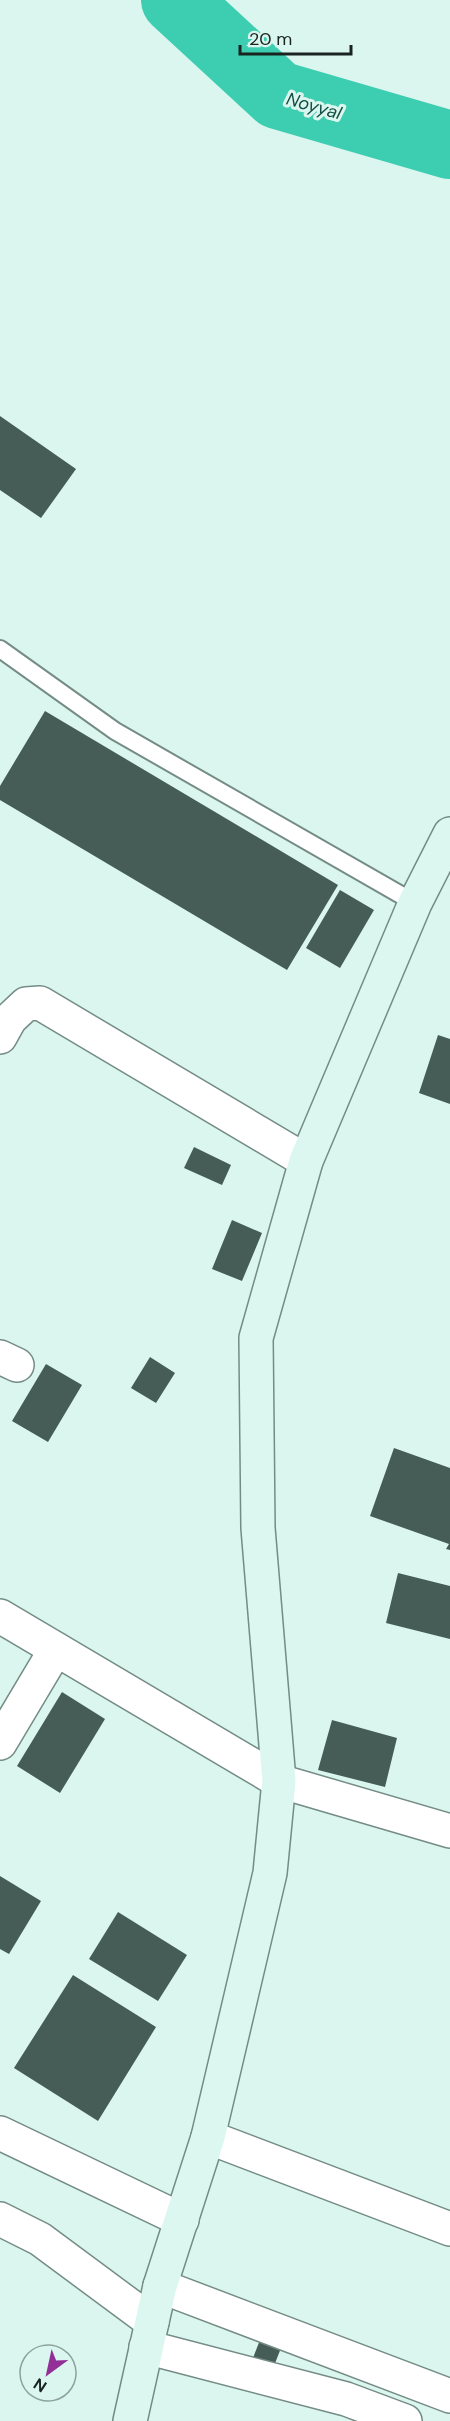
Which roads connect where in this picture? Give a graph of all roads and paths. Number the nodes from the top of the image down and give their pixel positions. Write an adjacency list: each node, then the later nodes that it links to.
1 (0, 649): 3 (lane)
2 (450, 834): 3 (main road)
3 (415, 903): 5 (main road)
4 (0, 1037): 5 (street)
5 (306, 1161): 9 (main road)
6 (0, 1617): 7 (street)
7 (56, 1649): 8 (street); 9 (street)
8 (0, 1743)
9 (279, 1781): 10 (street); 12 (main road)
10 (450, 1831)
11 (0, 2133): 14 (street)
12 (208, 2138): 14 (main road); 15 (street)
13 (0, 2219): 17 (street)
14 (182, 2220): 16 (main road)
15 (450, 2229)
16 (160, 2286): 17 (main road); 18 (street)
17 (149, 2334): 19 (main road); 20 (street)
18 (450, 2396)
19 (130, 2421)
20 (405, 2421)

